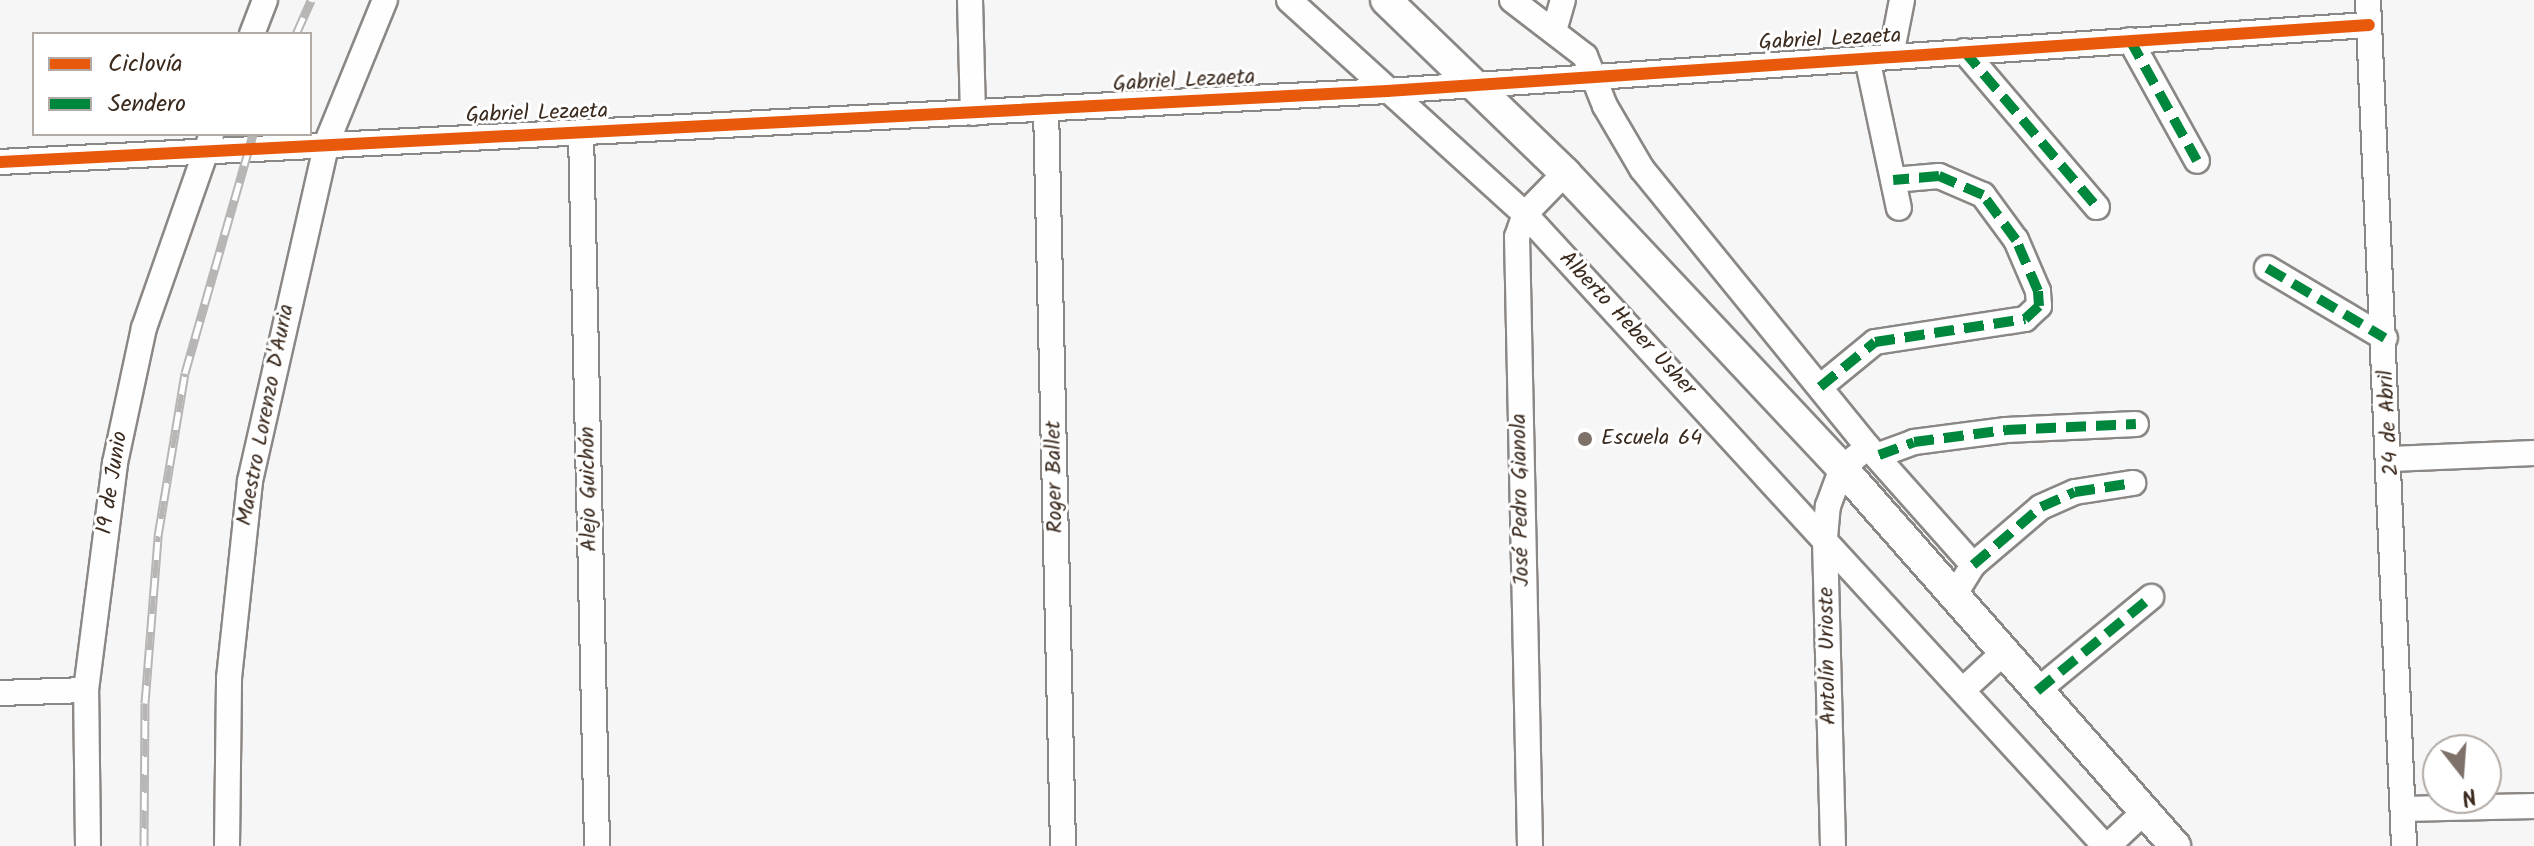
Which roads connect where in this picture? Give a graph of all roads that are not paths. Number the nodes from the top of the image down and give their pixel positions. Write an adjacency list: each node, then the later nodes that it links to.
1 (265, 0): 12 (street)
2 (385, 0): 23 (street, Maestro Lorenzo D'Auria)
3 (970, 0): 21 (street)
4 (1289, 0): 19 (street, Alberto Heber Usher)
5 (1386, 0): 18 (street)
6 (1512, 0): 11 (street)
7 (1563, 0): 11 (street)
8 (1902, 0): 15 (street)
9 (2368, 0): 10 (street, 24 de Abril)
10 (2369, 25): 13 (street, Gabriel Lezaeta); 33 (street, 24 de Abril)
11 (1554, 31): 17 (street)
12 (253, 32)
13 (2130, 40): 14 (street, Gabriel Lezaeta); 25 (street)
14 (1964, 51): 15 (street, Gabriel Lezaeta); 29 (street)
15 (1891, 56): 16 (street, Gabriel Lezaeta)
16 (1867, 58): 17 (street, Gabriel Lezaeta); 28 (street)
17 (1596, 74): 18 (street, Gabriel Lezaeta); 34 (street)
18 (1472, 81): 19 (street, Gabriel Lezaeta); 27 (street)
19 (1387, 91): 20 (street, Gabriel Lezaeta); 31 (street, Alberto Heber Usher)
20 (1046, 108): 21 (street, Gabriel Lezaeta); 56 (street, Roger Ballet)
21 (973, 113): 22 (street, Gabriel Lezaeta)
22 (581, 133): 23 (street, Gabriel Lezaeta); 55 (street, Alejo Guichón)
23 (327, 142): 24 (street, Gabriel Lezaeta); 54 (street, Maestro Lorenzo D'Auria)
24 (209, 143): 26 (street, Gabriel Lezaeta); 46 (street, 19 de Junio)
25 (2197, 161)
26 (0, 162)
27 (1565, 173): 31 (street); 39 (street)
28 (1893, 180): 30 (street); 34 (street)
29 (2097, 207)
30 (1899, 208)
31 (1525, 214): 41 (street, Alberto Heber Usher); 57 (street, José Pedro Gianola)
32 (2267, 268): 33 (street)
33 (2385, 338): 38 (street, 24 de Abril)
34 (1820, 387): 36 (street)
35 (2136, 424): 36 (street)
36 (1873, 451): 39 (street); 42 (street)
37 (2534, 453): 38 (street)
38 (2391, 459): 51 (street, 24 de Abril)
39 (1842, 468): 41 (street, Antolín Urioste); 43 (street)
40 (2133, 483): 42 (street)
41 (1825, 538): 47 (street, Alberto Heber Usher); 58 (street, Antolín Urioste)
42 (1973, 565): 43 (street)
43 (1954, 596): 45 (street)
44 (2151, 597): 48 (street)
45 (2004, 652): 47 (street); 48 (street)
46 (86, 690): 49 (street); 53 (street, 19 de Junio)
47 (1963, 690): 59 (street, Alberto Heber Usher)
48 (2037, 691): 52 (street)
49 (0, 693)
50 (2534, 806): 51 (street)
51 (2403, 809): 61 (street, 24 de Abril)
52 (2144, 812): 59 (street); 60 (street)
53 (88, 846)
54 (227, 846)
55 (597, 846)
56 (1063, 846)
57 (1530, 846)
58 (1833, 846)
59 (2106, 846)
60 (2175, 846)
61 (2404, 846)

